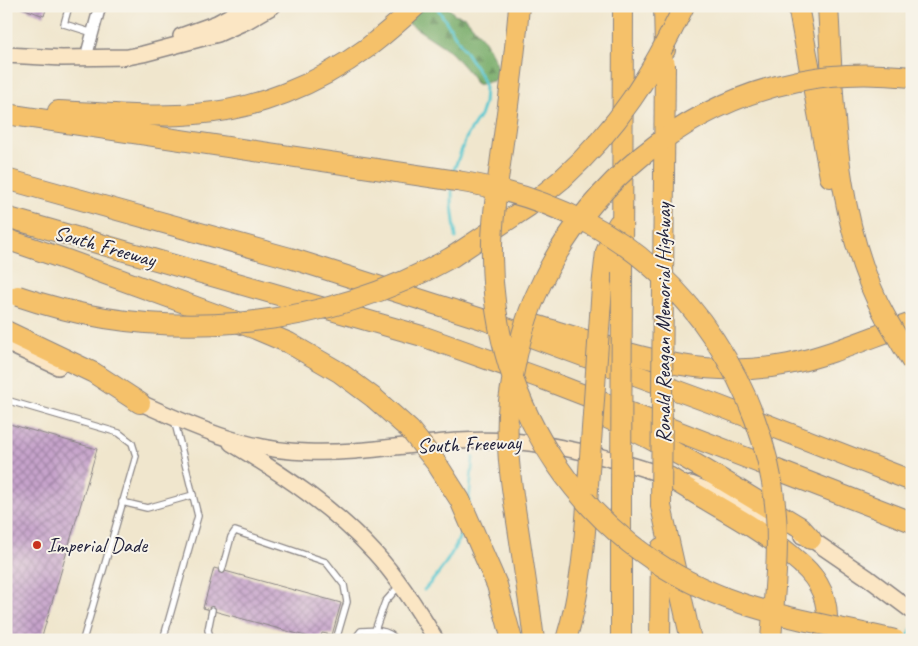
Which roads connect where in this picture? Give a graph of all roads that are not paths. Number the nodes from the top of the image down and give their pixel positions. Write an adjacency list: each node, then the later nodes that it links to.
1 (70, 6): 13 (lane)
2 (100, 6): 13 (street)
3 (248, 6): 15 (main road)
4 (273, 6): 15 (main road)
5 (416, 6): 21 (highway)
6 (519, 6): 67 (highway, bridge)
7 (623, 6): 23 (highway, Ronald Reagan Memorial Highway, bridge)
8 (664, 6): 17 (highway, Ronald Reagan Memorial Highway, bridge)
9 (679, 6): 17 (highway, bridge)
10 (684, 6): 27 (highway, bridge)
11 (798, 6): 26 (highway)
12 (828, 6): 26 (highway)
13 (93, 33): 16 (street)
14 (6, 55): 16 (main road)
15 (106, 56): 16 (main road)
16 (86, 57)
17 (665, 64): 42 (highway, Ronald Reagan Memorial Highway, bridge)
18 (912, 77): 60 (highway, bridge)
19 (6, 107): 21 (highway)
20 (6, 114): 21 (highway)
21 (55, 117): 65 (highway, bridge)
22 (6, 178): 28 (highway, South Freeway)
23 (622, 216): 61 (highway, bridge); 62 (highway, Ronald Reagan Memorial Highway, bridge)
24 (6, 217): 33 (highway, South Freeway)
25 (6, 239): 59 (highway, bridge)
26 (863, 267): 32 (highway, bridge)
27 (12, 294)
28 (485, 320): 29 (highway); 39 (highway, South Freeway)
29 (912, 323)
30 (6, 331): 35 (highway)
31 (6, 343): 35 (main road, South Freeway)
32 (912, 362)
33 (540, 378): 43 (highway, South Freeway); 44 (highway)
34 (6, 400): 41 (lane)
35 (140, 403): 36 (main road, South Freeway)
36 (173, 417): 37 (main road, South Freeway); 40 (lane)
37 (216, 435): 38 (main road, South Freeway); 46 (main road)
38 (669, 477): 44 (main road, South Freeway); 66 (highway)
39 (910, 480)
40 (193, 495): 41 (lane); 52 (lane)
41 (122, 502): 51 (lane)
42 (661, 506): 63 (highway, Ronald Reagan Memorial Highway); 64 (highway)
43 (912, 522)
44 (811, 539): 48 (main road, South Freeway)
45 (222, 570): 54 (lane)
46 (400, 585): 49 (lane); 58 (main road)
47 (212, 610): 53 (lane)
48 (912, 611)
49 (375, 630): 50 (lane); 55 (lane)
50 (383, 632): 56 (lane); 57 (lane)
51 (83, 640)
52 (163, 640)
53 (211, 640)
54 (336, 640)
55 (354, 640)
56 (381, 640)
57 (396, 640)
58 (436, 640)
59 (512, 640)
60 (534, 640)
61 (566, 640)
62 (621, 640)
63 (660, 640)
64 (691, 640)
65 (771, 640)
66 (824, 640)
67 (895, 640)

